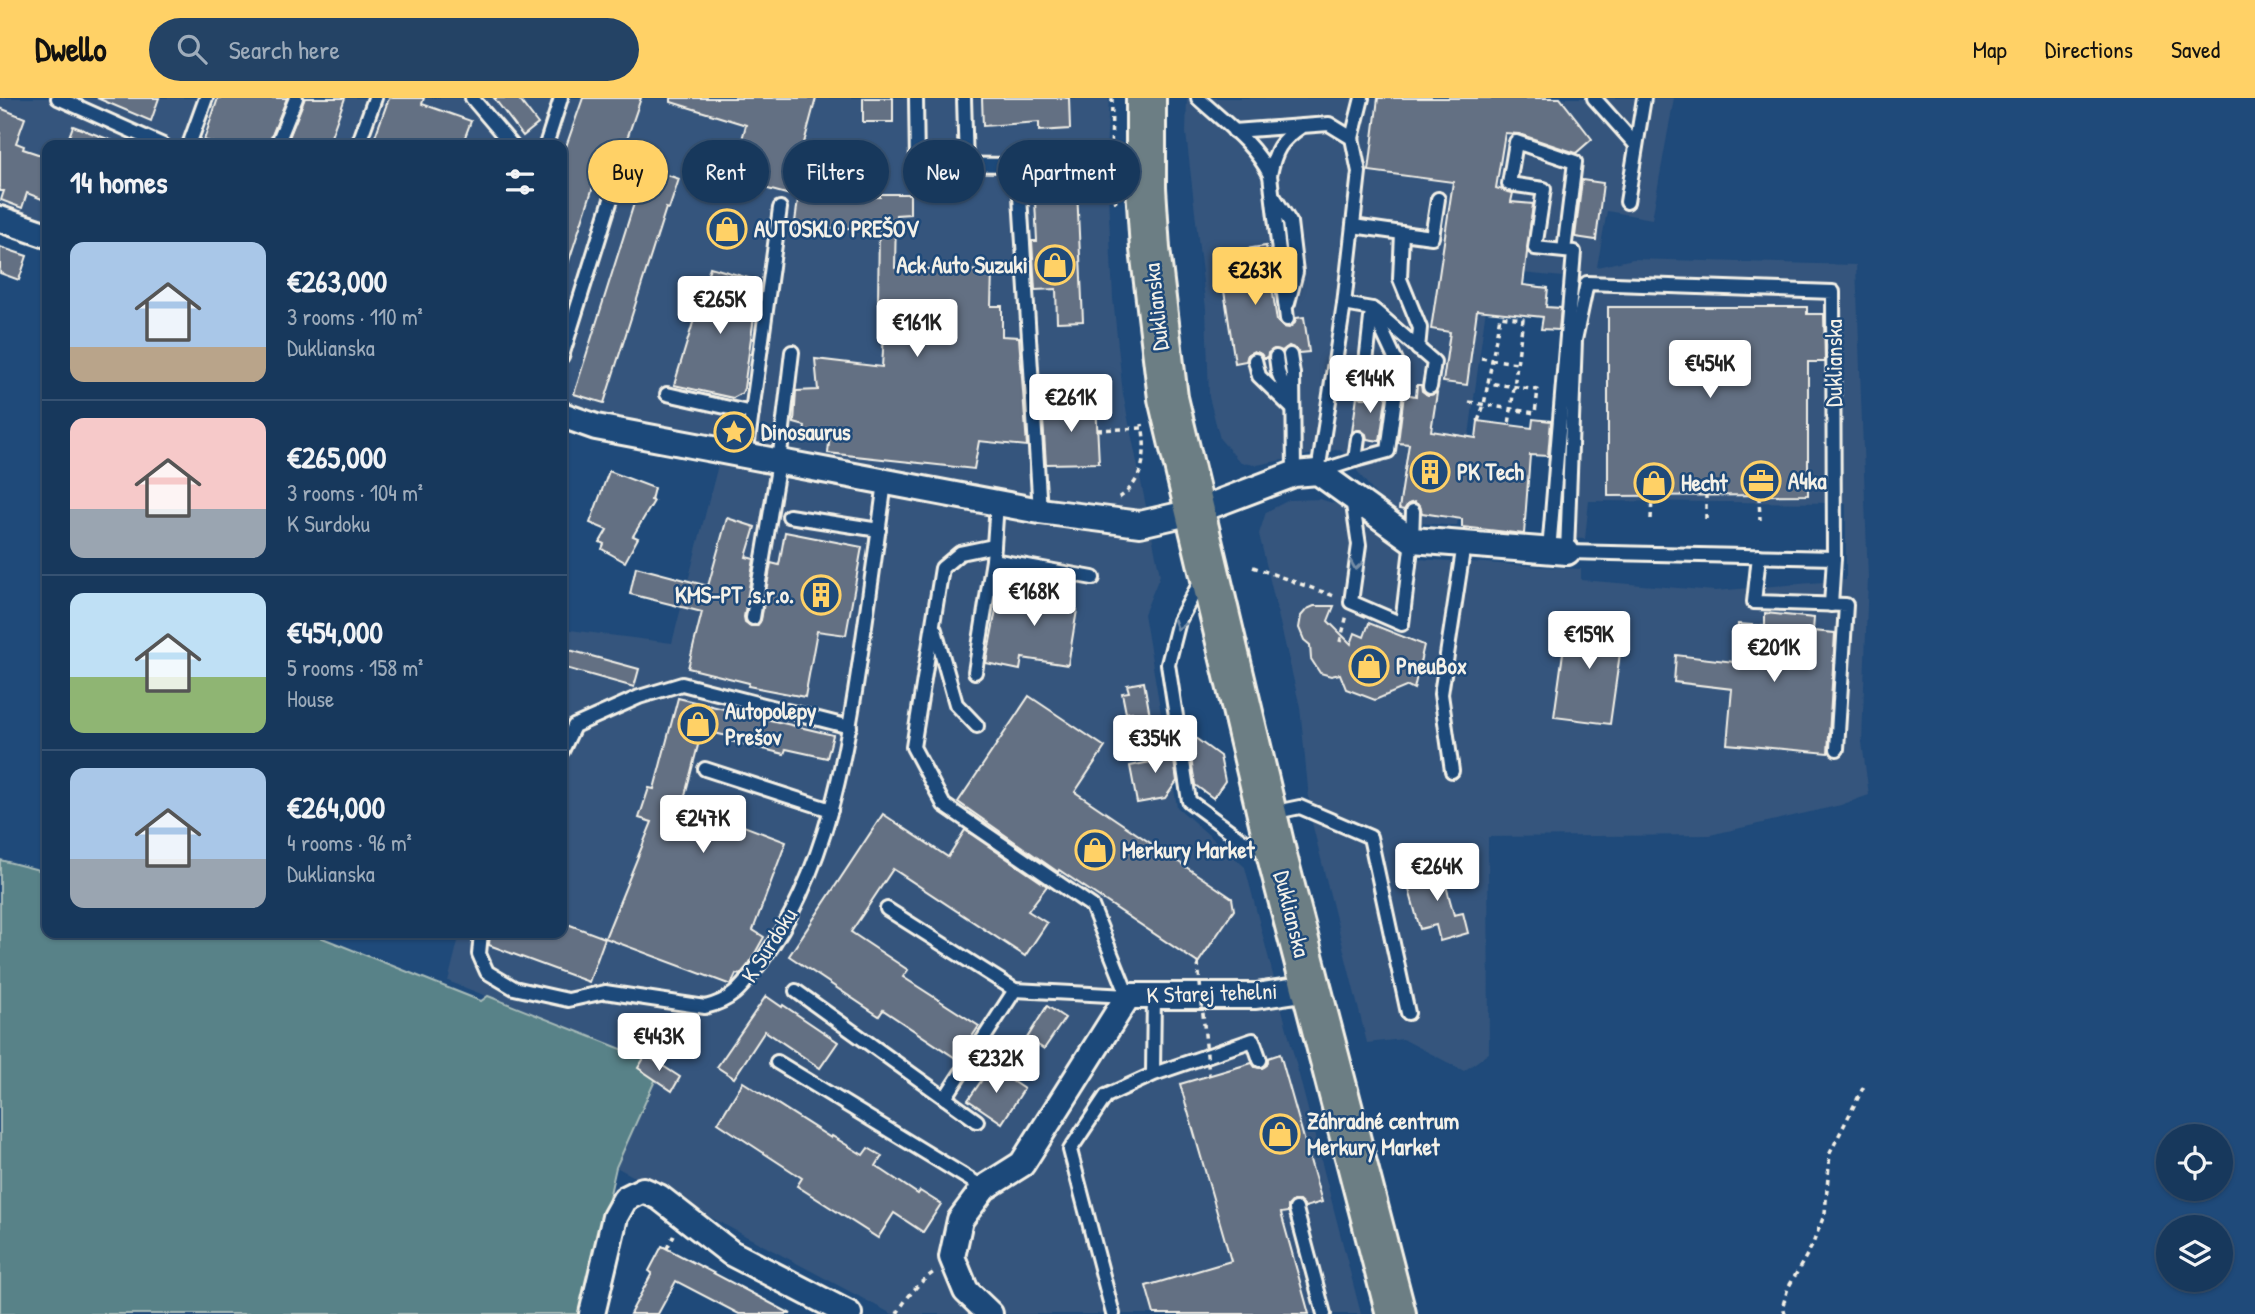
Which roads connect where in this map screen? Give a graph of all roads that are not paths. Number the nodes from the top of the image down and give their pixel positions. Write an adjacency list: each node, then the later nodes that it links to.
1 (58, 98): 17 (lane)
2 (206, 98): 18 (lane)
3 (296, 98): 19 (lane)
4 (375, 98): 20 (lane)
5 (472, 98): 21 (lane)
6 (561, 98): 22 (lane)
7 (916, 98): 23 (lane)
8 (964, 98): 24 (lane)
9 (1146, 98): 63 (main road, Duklianska)
10 (1198, 98): 15 (lane)
11 (1362, 98): 16 (lane)
12 (1594, 98): 25 (lane)
13 (1643, 98): 25 (lane)
14 (1302, 126): 15 (lane); 16 (lane); 27 (lane)
15 (1234, 131): 27 (lane)
16 (1352, 138): 33 (lane)
17 (152, 140)
18 (191, 140)
19 (279, 140)
20 (360, 140)
21 (508, 140)
22 (548, 140)
23 (917, 140)
24 (965, 140)
25 (1636, 145): 29 (lane)
26 (984, 165): 61 (lane)
27 (1270, 175): 39 (lane)
28 (1438, 198): 35 (lane)
29 (1627, 202)
30 (610, 203): 40 (lane)
31 (780, 208): 50 (lane)
32 (0, 219): 34 (street)
33 (1353, 226): 35 (lane); 37 (lane)
34 (42, 233)
35 (1402, 233): 41 (lane)
36 (1564, 251): 36 (lane); 69 (lane)
37 (1344, 304): 38 (lane); 56 (lane)
38 (1372, 309): 41 (lane); 47 (lane); 54 (lane)
39 (1286, 315)
40 (567, 340)
41 (1418, 349): 46 (lane)
42 (792, 352): 55 (lane)
43 (1290, 355): 49 (lane)
44 (1276, 357): 49 (lane)
45 (1255, 360): 49 (lane)
46 (1430, 387)
47 (1363, 390)
48 (667, 394): 50 (lane)
49 (1293, 409): 57 (lane)
50 (752, 413): 53 (lane)
51 (567, 417): 53 (street)
52 (1358, 438): 54 (lane)
53 (746, 456): 55 (street)
54 (1355, 460): 56 (lane)
55 (779, 462): 58 (street); 76 (lane)
56 (1318, 472): 57 (street); 59 (street)
57 (1294, 474): 63 (street)
58 (886, 482): 60 (street); 65 (lane, K Surdoku)
59 (1352, 498): 66 (street); 66 (lane, one-way to 66)
60 (996, 503): 61 (street); 68 (lane)
61 (1040, 511): 63 (street)
62 (1413, 511): 66 (lane)
63 (1196, 512): 73 (main road, Duklianska)
64 (789, 516): 65 (lane)
65 (879, 530): 80 (lane, K Surdoku)
66 (1412, 540): 67 (street)
67 (1464, 544): 69 (street); 84 (lane)
68 (993, 546): 72 (lane); 77 (lane)
69 (1558, 552): 70 (lane); 71 (lane, Duklianska)
70 (1759, 556): 71 (lane); 75 (lane)
71 (1834, 558): 75 (lane)
72 (993, 560): 74 (lane); 78 (lane)
73 (1209, 565): 86 (main road, Duklianska); 87 (lane, one-way to 87)
74 (1093, 578)
75 (1831, 605): 82 (lane)
76 (753, 618)
77 (933, 623): 79 (lane); 93 (lane)
78 (975, 671)
79 (977, 726)
80 (850, 727): 81 (lane); 85 (lane, K Surdoku)
81 (567, 741)
82 (1837, 749)
83 (705, 769): 85 (lane)
84 (1452, 771)
85 (831, 810): 89 (lane, K Surdoku)
86 (1268, 814): 87 (main road, Duklianska); 95 (lane)
87 (1277, 856): 90 (main road, Duklianska)
88 (887, 909): 91 (lane)
89 (481, 938)
90 (1310, 988): 94 (street, K Starej tehelni); 108 (main road, Duklianska)
91 (1015, 990): 93 (lane); 99 (lane)
92 (796, 991): 99 (lane)
93 (1128, 996): 94 (street, K Starej tehelni); 101 (street, K Starej tehelni)
94 (1154, 996): 98 (lane)
95 (1408, 1013)
96 (1260, 1060): 106 (lane)
97 (778, 1062): 101 (lane)
98 (1153, 1072)
99 (945, 1098): 100 (lane)
100 (977, 1121)
101 (985, 1188): 105 (street, K Starej tehelni)
102 (1296, 1209): 107 (lane)
103 (592, 1314): 104 (street)
104 (849, 1314)
105 (990, 1314)
106 (1113, 1314)
107 (1324, 1314)
108 (1396, 1314)

